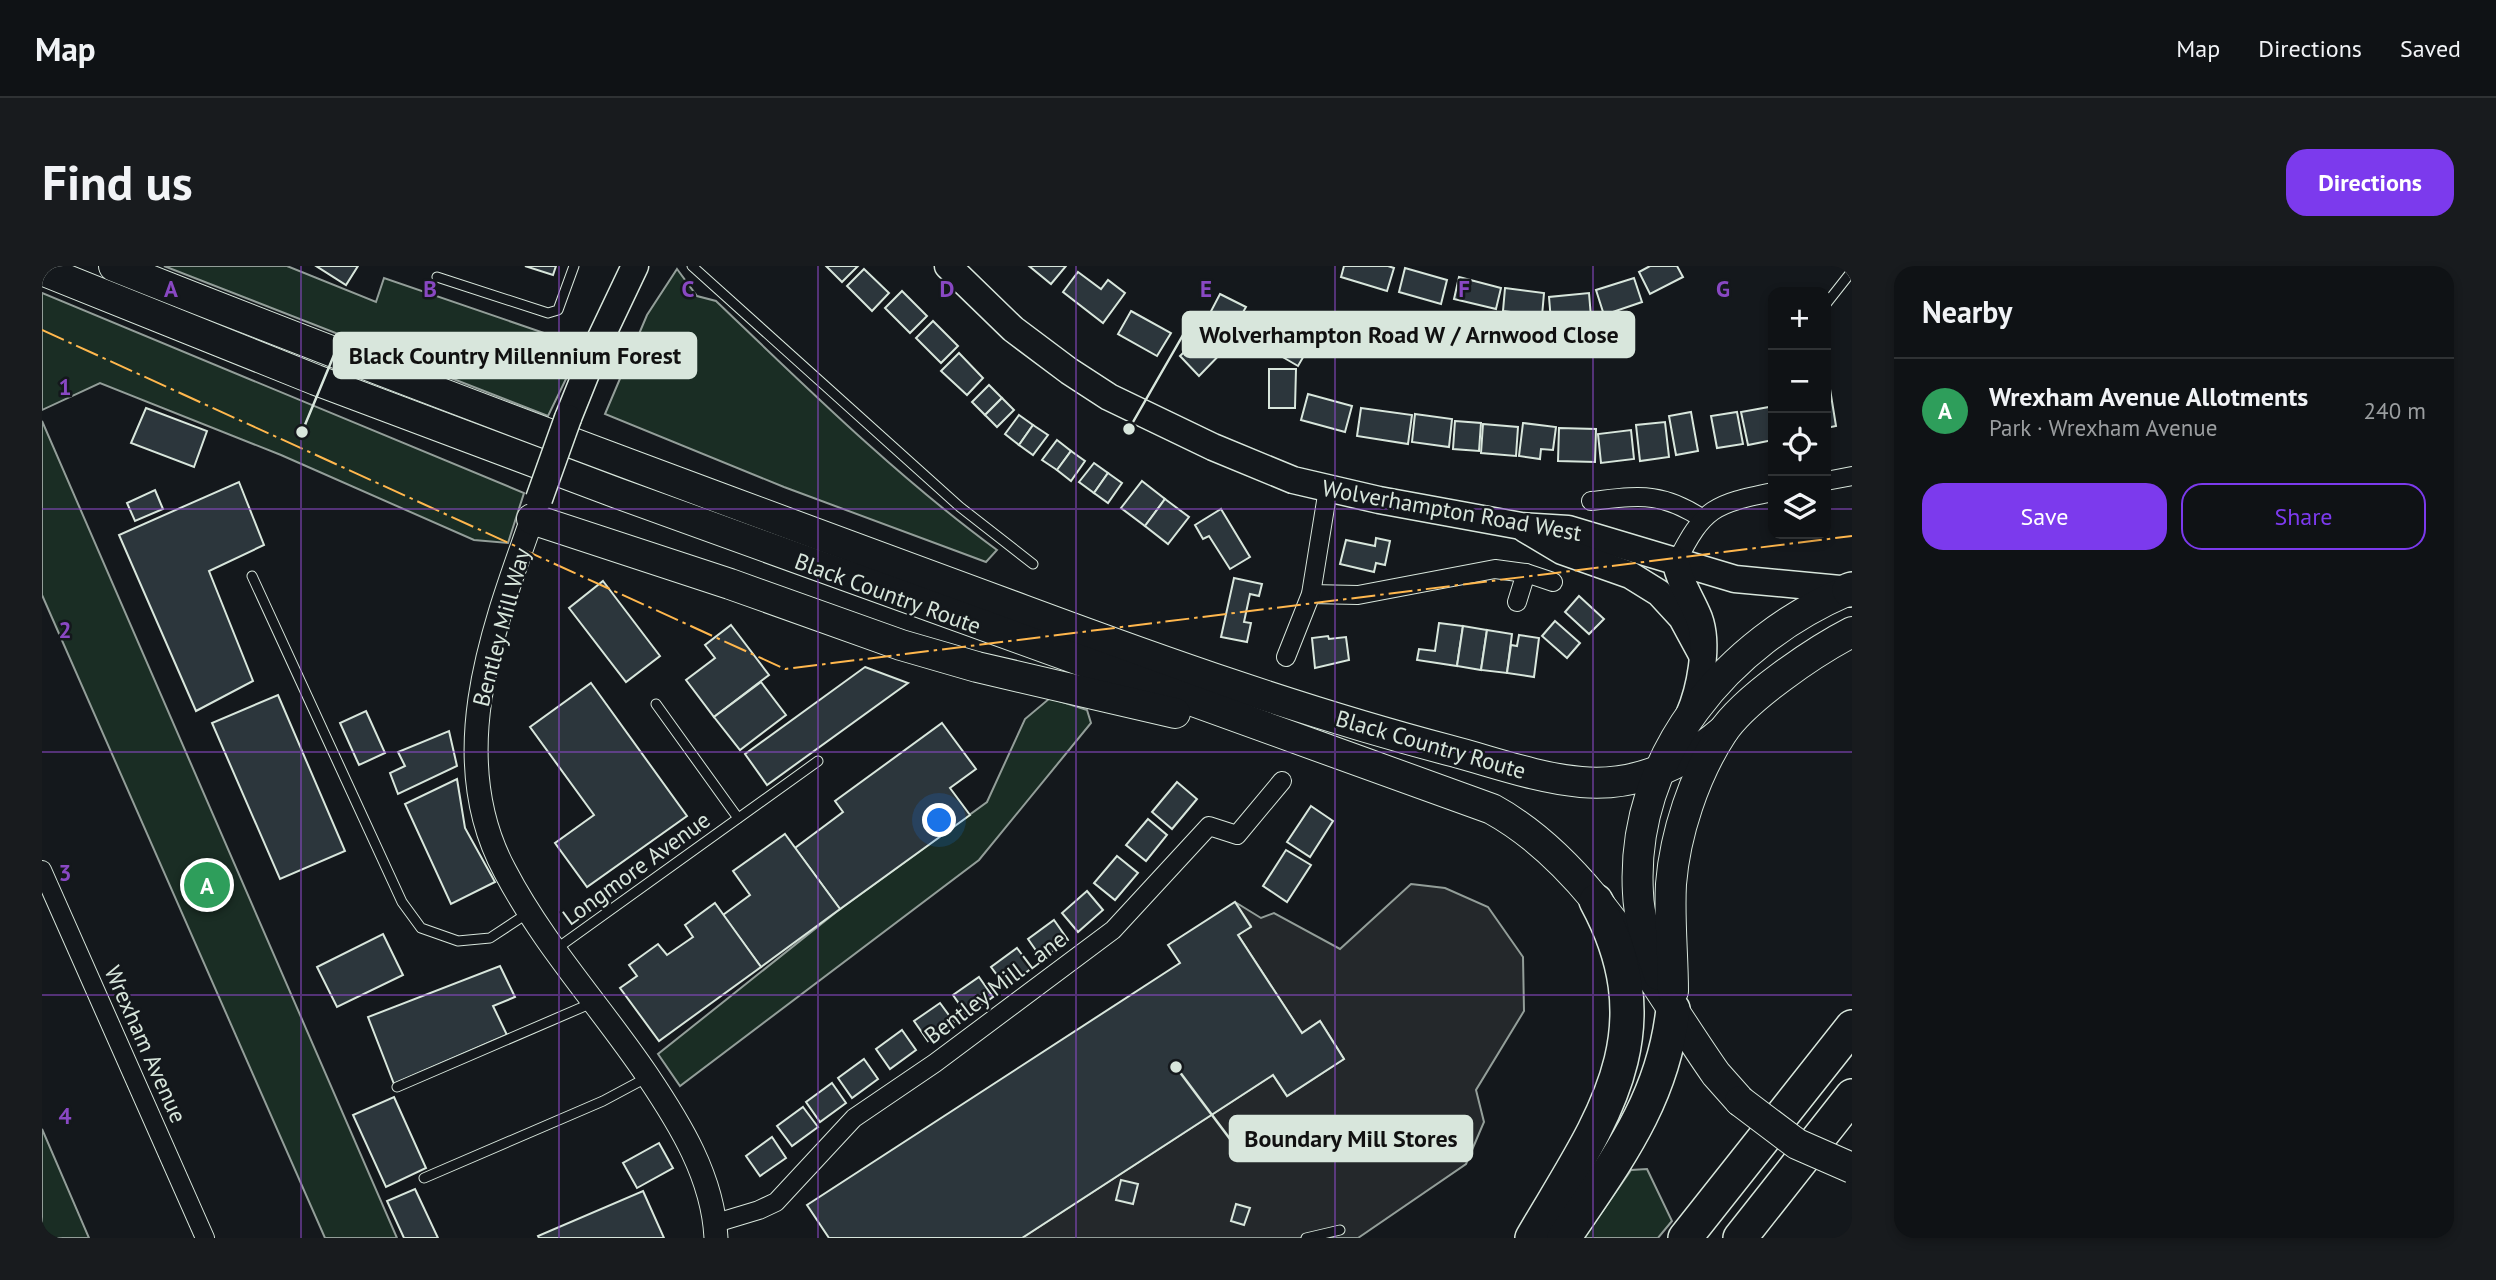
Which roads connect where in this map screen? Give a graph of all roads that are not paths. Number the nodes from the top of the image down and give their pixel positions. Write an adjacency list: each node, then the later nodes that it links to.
1 (114, 266): 34 (highway, Black Country Route)
2 (574, 266): 8 (lane)
3 (635, 266): 15 (main road, Bentley Mill Way, bridge)
4 (692, 266): 19 (lane)
5 (948, 268): 12 (main road, Wolverhampton Road West)
6 (42, 270): 32 (highway, Black Country Route)
7 (1852, 271): 9 (lane)
8 (437, 277)
9 (1831, 298)
10 (1852, 476): 11 (street)
11 (1831, 480)
12 (1328, 489): 17 (main road, Wolverhampton Road West); 24 (street)
13 (1768, 493): 16 (street)
14 (1591, 501): 16 (street, Wolverhampton Road West)
15 (536, 509): 32 (highway); 39 (street, Bentley Mill Way)
16 (1703, 519): 18 (street)
17 (1521, 526): 18 (main road, Wolverhampton Road West); 27 (main road)
18 (1676, 563): 23 (main road, Wolverhampton Road West); 27 (main road)
19 (1033, 564)
20 (1526, 573): 22 (street); 24 (street); 25 (street)
21 (251, 576): 39 (lane)
22 (1553, 582)
23 (1851, 589): 30 (highway)
24 (1311, 594): 28 (street)
25 (1517, 602)
26 (1852, 632): 31 (highway)
27 (1701, 653): 30 (main road)
28 (1286, 657)
29 (656, 704): 36 (lane, Longmore Avenue)
30 (1689, 716): 34 (highway)
31 (1723, 732): 34 (highway, Black Country Route); 42 (highway)
32 (1318, 747): 38 (highway, Black Country Route)
33 (818, 761): 36 (lane, Longmore Avenue)
34 (1659, 771): 42 (highway)
35 (1282, 781): 49 (street, Bentley Mill Lane)
36 (738, 818): 40 (lane, Longmore Avenue)
37 (42, 870): 51 (street, Wrexham Avenue)
38 (1596, 901): 42 (highway, Black Country Route); 53 (highway)
39 (529, 912): 40 (street, Bentley Mill Way)
40 (556, 949): 41 (street, Bentley Mill Way)
41 (595, 1002): 44 (street, Bentley Mill Way); 45 (lane)
42 (1670, 1006): 47 (highway, bridge); 54 (highway)
43 (1852, 1027): 55 (highway)
44 (648, 1077): 48 (lane); 49 (street, Bentley Mill Way)
45 (397, 1087)
46 (1852, 1096): 56 (highway)
47 (1852, 1168)
48 (424, 1178)
49 (716, 1230)
50 (1340, 1230): 52 (lane)
51 (205, 1238)
52 (1306, 1238)
53 (1532, 1238)
54 (1564, 1238)
55 (1685, 1238)
56 (1740, 1238)

